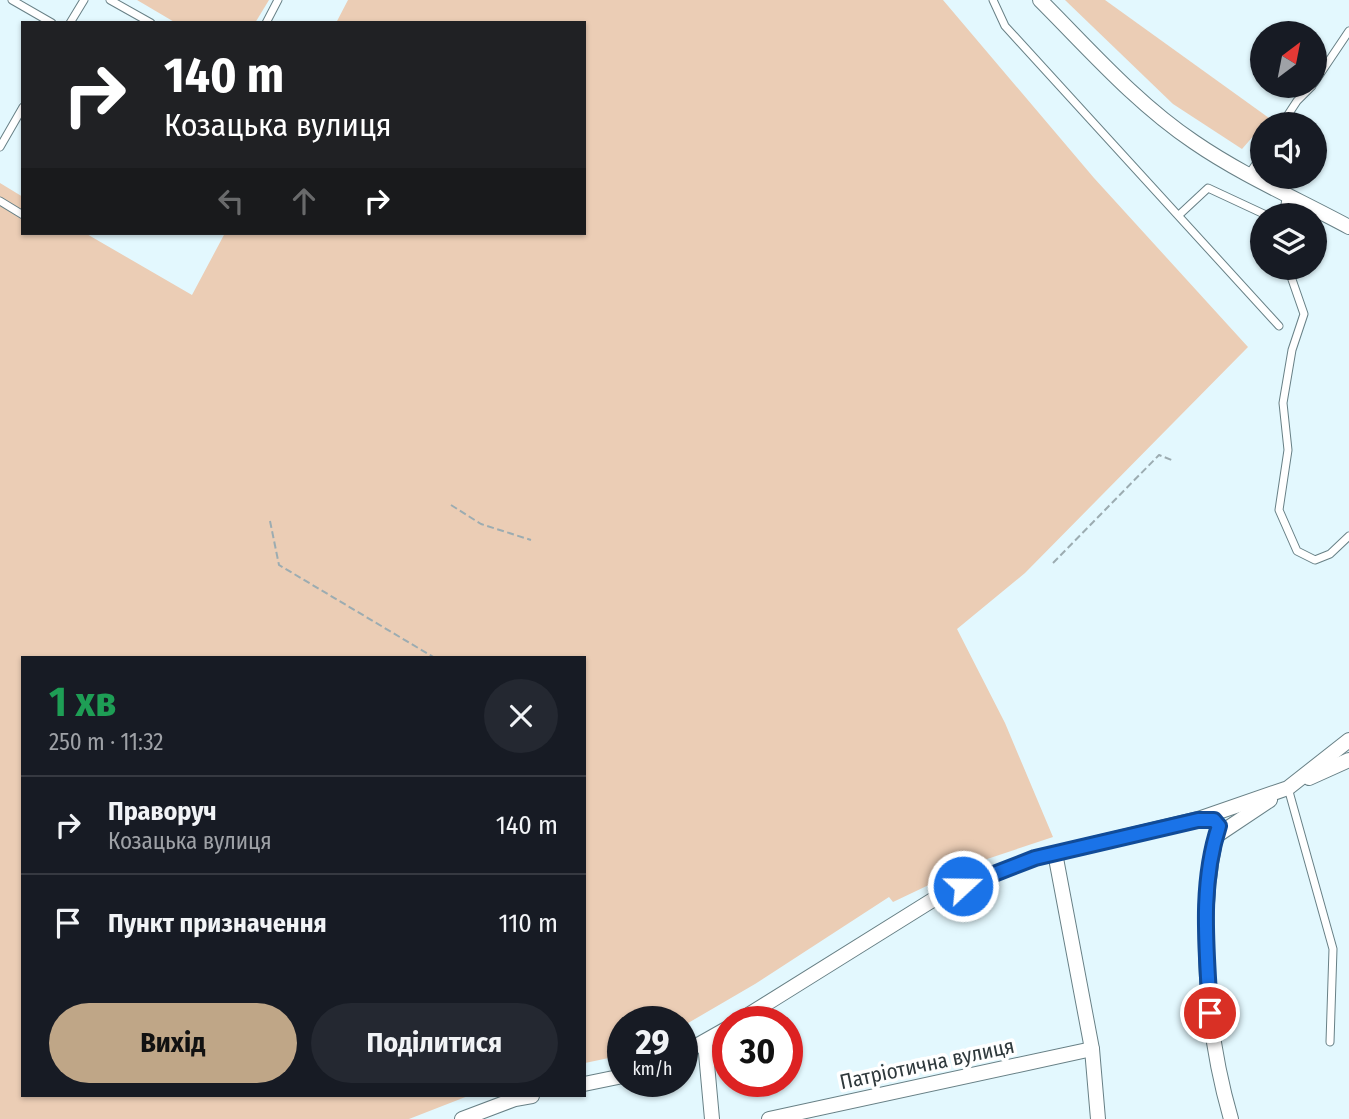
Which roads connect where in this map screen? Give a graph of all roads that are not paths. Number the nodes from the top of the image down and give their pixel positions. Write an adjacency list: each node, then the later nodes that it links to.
1 (12, 0): 7 (lane)
2 (84, 0): 8 (lane)
3 (110, 0): 9 (lane)
4 (278, 0): 10 (lane)
5 (993, 0): 21 (lane)
6 (1040, 0): 15 (street)
7 (49, 21)
8 (71, 21)
9 (147, 21)
10 (267, 21)
11 (1349, 31): 12 (lane)
12 (1327, 64)
13 (21, 110): 14 (lane)
14 (0, 147)
15 (1249, 174): 16 (street)
16 (1287, 193): 18 (lane); 22 (street)
17 (0, 201): 20 (lane)
18 (1285, 203)
19 (1250, 208): 21 (lane)
20 (21, 214)
21 (1178, 215): 24 (lane)
22 (1349, 227)
23 (1292, 280): 25 (lane)
24 (1279, 326)
25 (1349, 536)
26 (1349, 740): 28 (street)
27 (1349, 760): 28 (street)
28 (1288, 788): 29 (street); 30 (street); 35 (lane)
29 (1198, 820): 30 (street); 31 (street)
30 (1216, 836): 45 (street)
31 (1055, 853): 32 (street); 37 (street)
32 (763, 1006)
33 (712, 1038): 34 (street)
34 (705, 1042): 36 (street); 42 (street)
35 (1331, 1042)
36 (698, 1046)
37 (1092, 1049): 43 (street, Патріотична вулиця); 44 (street)
38 (607, 1079): 39 (street)
39 (586, 1084)
40 (526, 1097): 41 (street)
41 (461, 1119)
42 (712, 1119)
43 (769, 1119)
44 (1098, 1119)
45 (1231, 1119)

